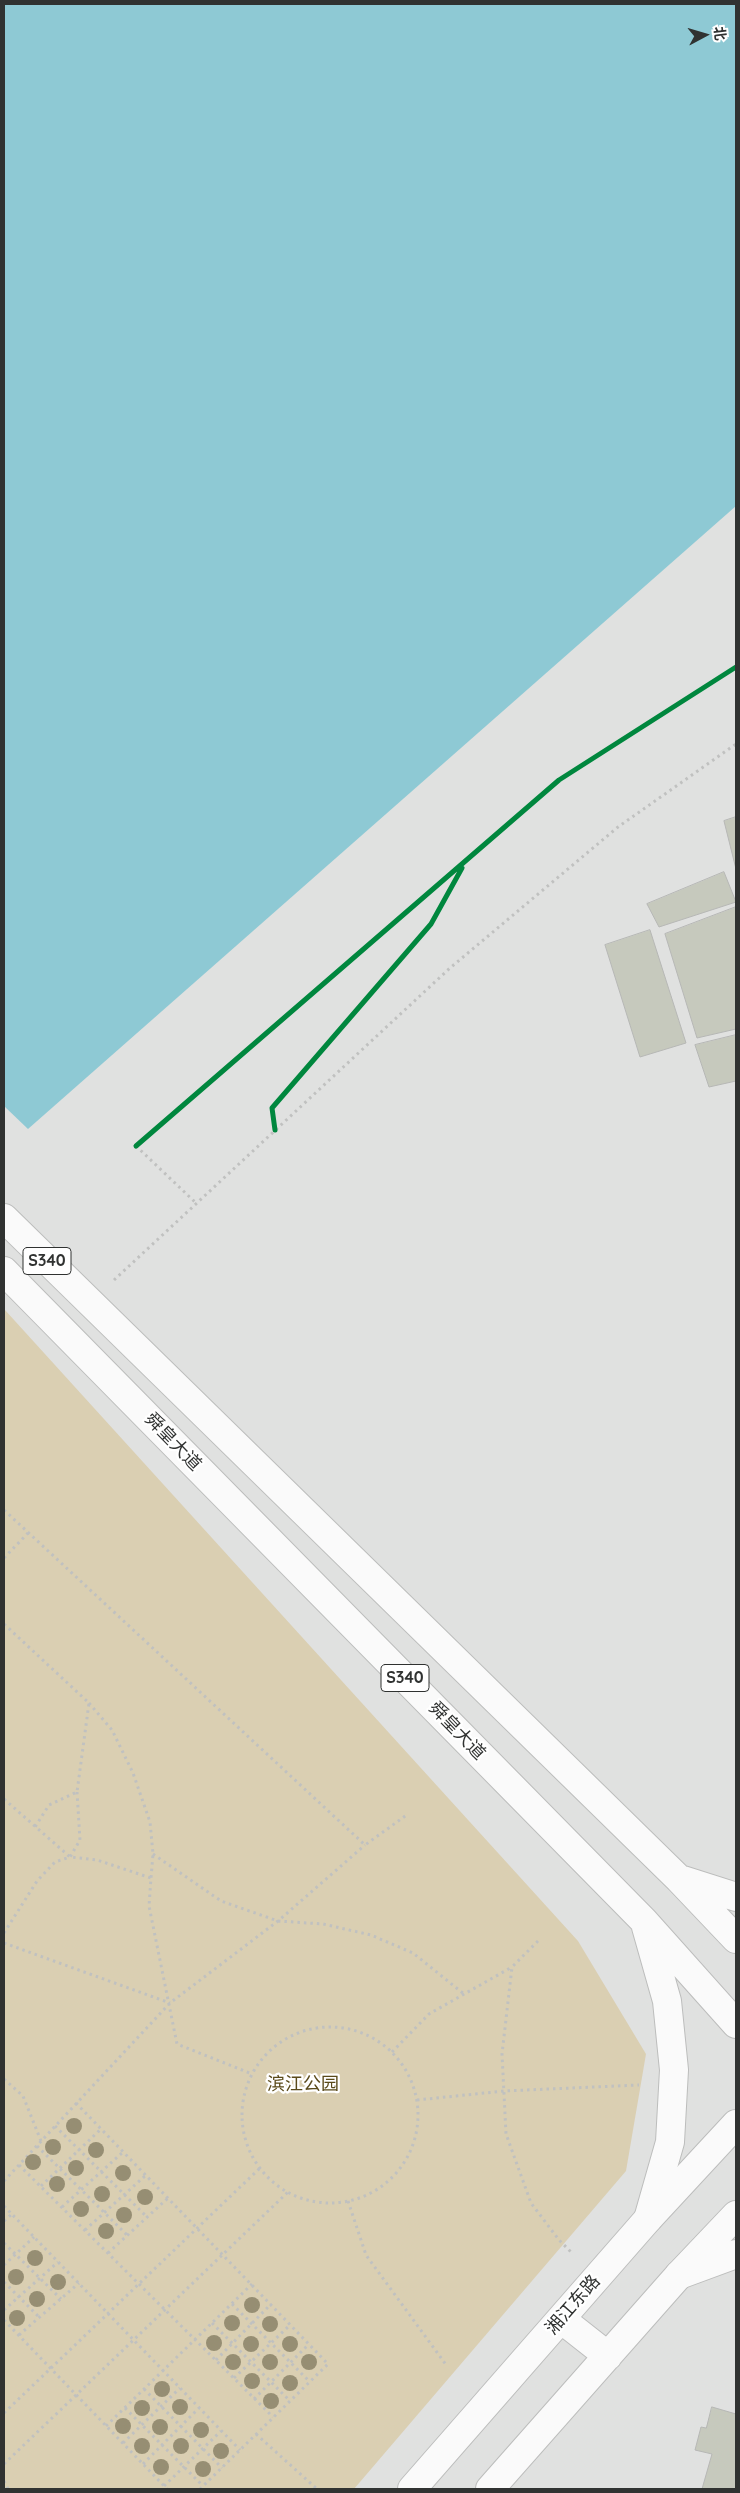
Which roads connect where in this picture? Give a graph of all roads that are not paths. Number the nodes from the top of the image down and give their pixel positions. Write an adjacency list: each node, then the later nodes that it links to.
1 (4, 1218): 3 (main road, S340)
2 (4, 1271): 5 (main road, 舜皇大道 / S340)
3 (679, 1879): 4 (main road); 6 (main road, S340)
4 (736, 1897)
5 (644, 1921): 7 (main road, 舜皇大道 / S340); 10 (main road)
6 (736, 1939)
7 (736, 2024)
8 (736, 2124): 10 (main road, 湘江东路)
9 (736, 2215): 12 (main road)
10 (648, 2219): 13 (main road, 湘江东路)
11 (736, 2254): 12 (main road)
12 (679, 2275): 14 (main road)
13 (561, 2319): 14 (main road); 15 (main road, 湘江东路)
14 (608, 2356): 16 (main road)
15 (412, 2489)
16 (490, 2489)

